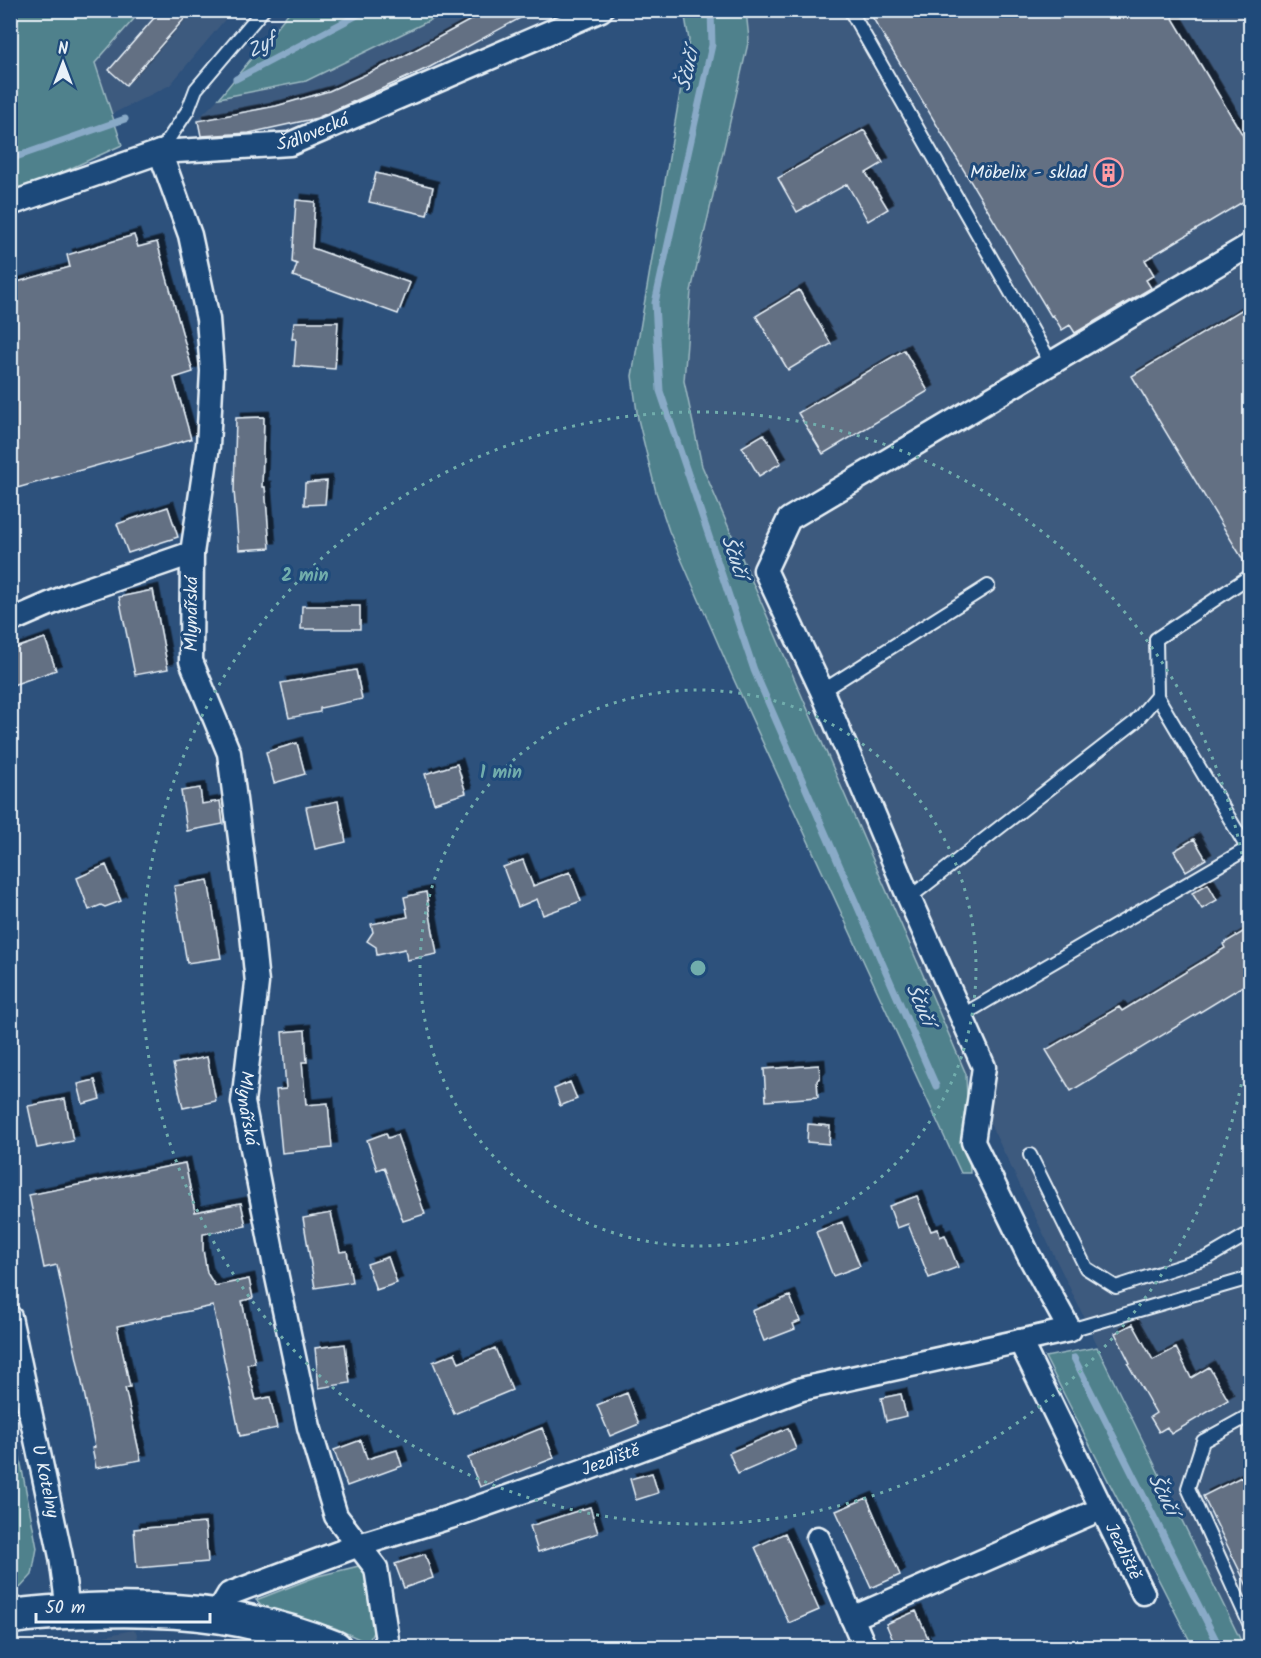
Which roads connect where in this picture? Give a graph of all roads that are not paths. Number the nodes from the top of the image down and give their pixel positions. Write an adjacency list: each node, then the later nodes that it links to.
1 (263, 10): 4 (lane)
2 (601, 10): 4 (street, Šídlovecká)
3 (850, 10): 7 (lane)
4 (160, 152): 5 (street, Šídlovecká); 8 (street, Mlynářská)
5 (10, 204)
6 (1251, 245): 7 (street)
7 (1051, 363): 12 (street)
8 (192, 553): 11 (street, Mlynářská); 26 (street, Mlynářská)
9 (1251, 576): 13 (lane)
10 (988, 586): 12 (lane)
11 (10, 621)
12 (822, 691): 15 (street)
13 (1157, 696): 14 (lane); 15 (lane)
14 (1250, 849): 16 (lane)
15 (909, 898): 16 (street)
16 (961, 1016): 21 (street)
17 (1030, 1155): 18 (lane)
18 (1251, 1233)
19 (1251, 1278): 21 (lane)
20 (10, 1317): 28 (street, U Kotelny)
21 (1070, 1330): 22 (street, Jezdiště)
22 (1020, 1341): 24 (street, Jezdiště); 26 (street, Jezdiště)
23 (1251, 1415): 32 (lane)
24 (1101, 1509): 27 (street, Jezdiště); 31 (street, Jezdiště)
25 (818, 1538): 31 (street)
26 (359, 1545): 29 (street, Jezdiště); 34 (street, Mlynářská)
27 (1143, 1593)
28 (69, 1611): 29 (main road); 30 (main road)
29 (217, 1614): 33 (main road)
30 (10, 1617)
31 (852, 1618): 35 (street)
32 (1251, 1625)
33 (335, 1647)
34 (386, 1647)
35 (865, 1647)

